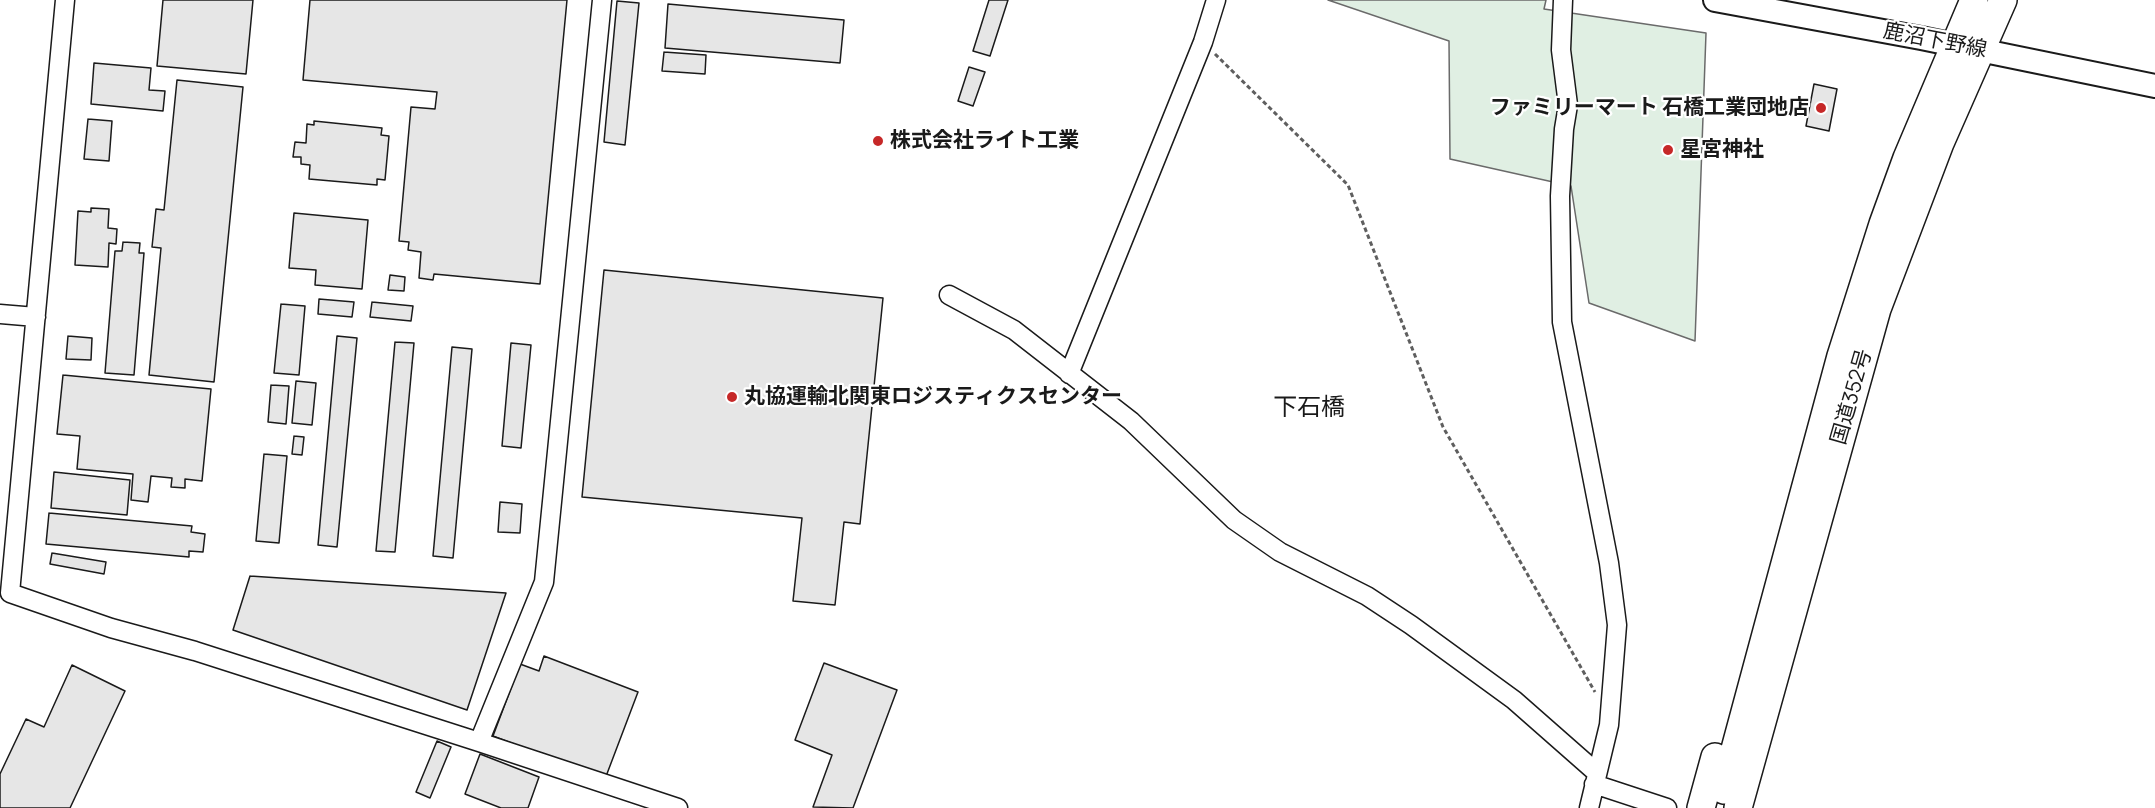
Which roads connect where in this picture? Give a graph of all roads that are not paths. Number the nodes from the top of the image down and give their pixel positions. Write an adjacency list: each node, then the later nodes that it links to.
1 (65, 0): 13 (street)
2 (602, 0): 17 (street)
3 (1216, 0): 15 (street)
4 (1563, 0): 18 (street)
5 (1715, 0): 8 (main road, 鹿沼下野線)
6 (1974, 0): 8 (highway, 国道352号)
7 (2003, 0): 9 (highway, 国道352号)
8 (1954, 45): 9 (main road, 鹿沼下野線); 14 (highway, 国道352号)
9 (1981, 50): 10 (main road, 鹿沼下野線); 14 (highway, 国道352号)
10 (2155, 86)
11 (949, 295): 15 (street)
12 (0, 314): 13 (street)
13 (36, 317): 17 (street)
14 (1851, 358): 16 (highway, 国道352号)
15 (1069, 374): 18 (street)
16 (1826, 447): 22 (highway); 23 (highway, 国道352号); 24 (highway, 国道352号); 25 (highway)
17 (479, 742): 19 (street)
18 (1595, 778): 20 (street); 21 (street)
19 (678, 808)
20 (1589, 808)
21 (1667, 808)
22 (1701, 808)
23 (1720, 808)
24 (1738, 808)
25 (1755, 808)

